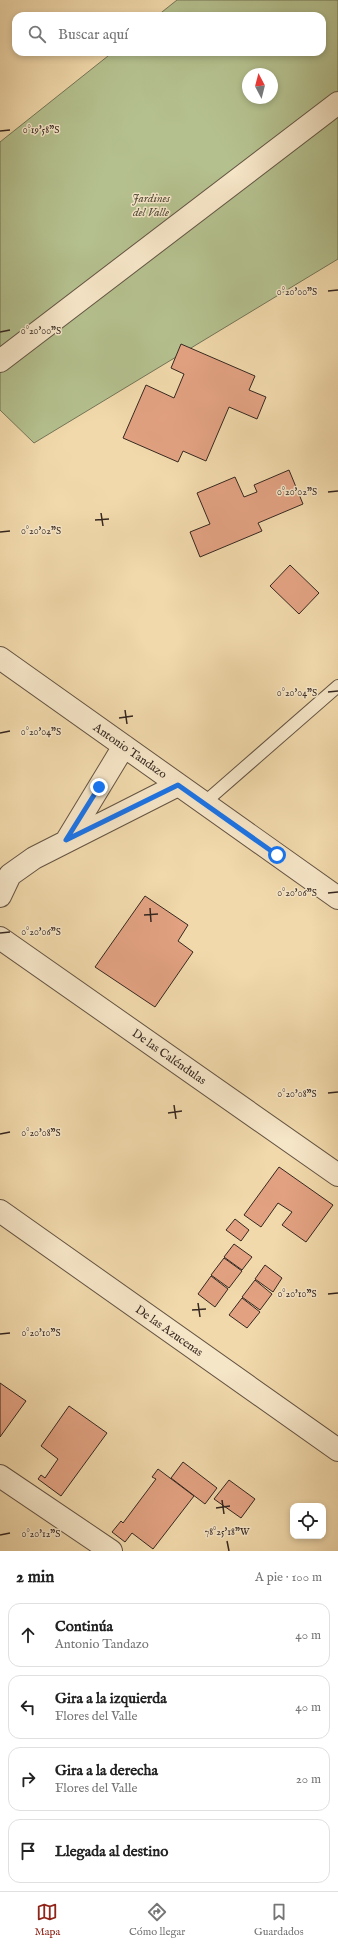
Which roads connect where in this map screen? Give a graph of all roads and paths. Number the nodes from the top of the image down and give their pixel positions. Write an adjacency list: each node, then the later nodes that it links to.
1 (338, 102): 2 (street)
2 (0, 361)
3 (0, 658): 5 (street, Antonio Tandazo)
4 (338, 686): 7 (lane)
5 (124, 746): 6 (street, Antonio Tandazo); 8 (street)
6 (178, 785): 7 (street, Antonio Tandazo); 8 (street)
7 (204, 803): 10 (street, Antonio Tandazo)
8 (66, 840): 9 (street)
9 (0, 896)
10 (338, 898)
11 (0, 938): 12 (street, De las Caléndulas)
12 (338, 1175)
13 (0, 1211): 14 (street, De las Azucenas)
14 (338, 1450)
15 (0, 1476): 16 (street)
16 (111, 1551)

